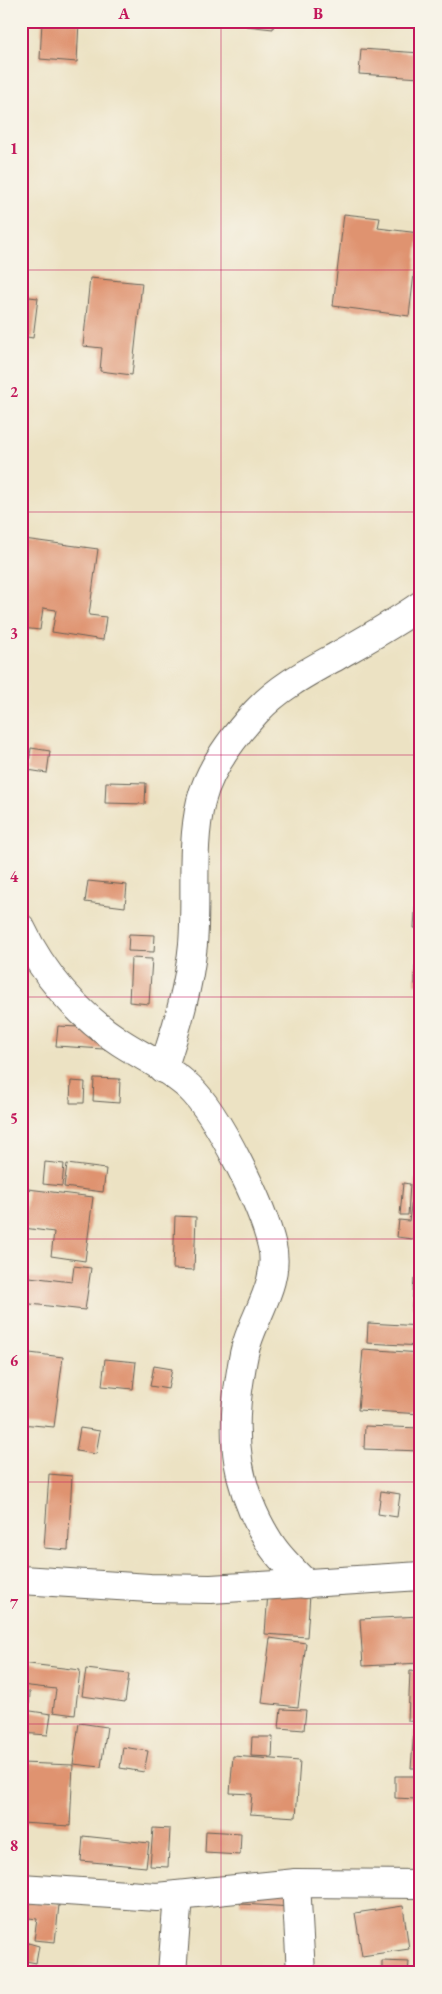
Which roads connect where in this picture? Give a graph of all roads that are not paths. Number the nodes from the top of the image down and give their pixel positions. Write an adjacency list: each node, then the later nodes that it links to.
1 (421, 606): 3 (street)
2 (21, 928): 3 (street)
3 (163, 1068): 6 (street)
4 (421, 1576): 6 (street)
5 (21, 1580): 6 (street)
6 (306, 1584)
7 (296, 1883): 8 (street); 10 (street); 12 (street)
8 (421, 1884)
9 (21, 1888): 10 (street)
10 (178, 1896): 11 (street)
11 (172, 1973)
12 (300, 1973)

